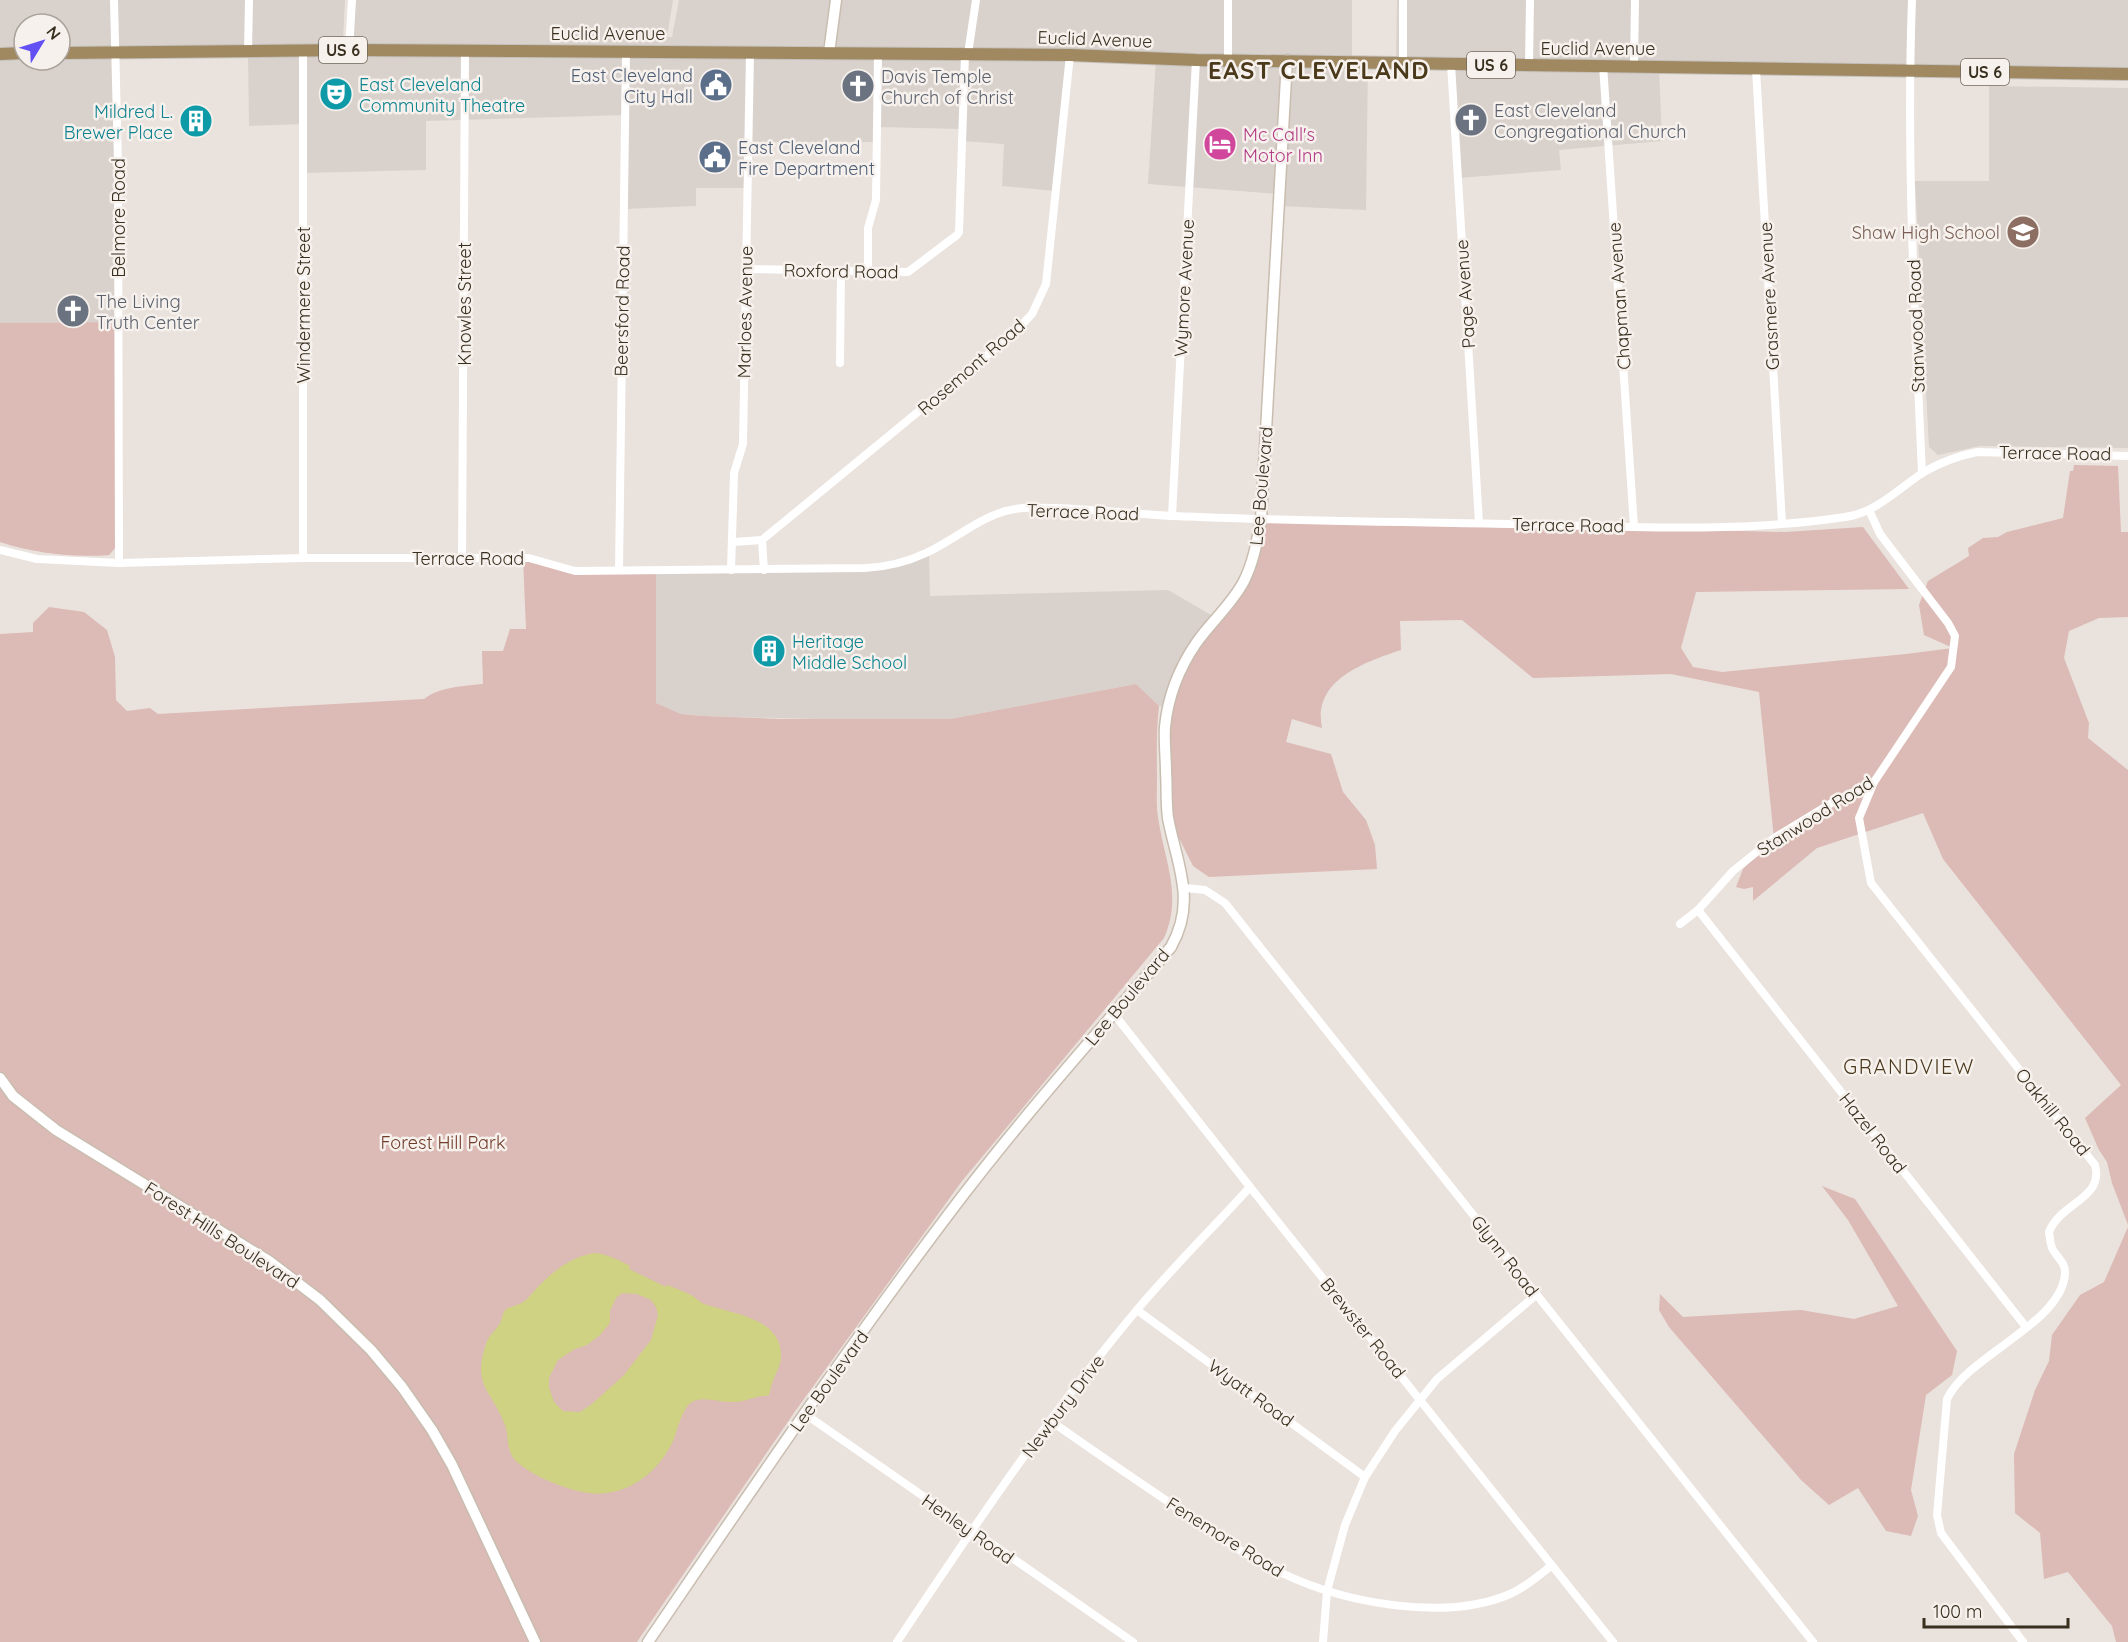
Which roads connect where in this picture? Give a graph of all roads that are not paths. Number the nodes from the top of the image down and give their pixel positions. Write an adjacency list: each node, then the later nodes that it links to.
1 (114, 0): 18 (street, Belmore Road)
2 (249, 0): 13 (street)
3 (352, 0): 11 (street)
4 (836, 0): 19 (street)
5 (976, 0): 21 (street, Roxford Road)
6 (1228, 0): 24 (street)
7 (1403, 0): 26 (street)
8 (1530, 0): 30 (street)
9 (1635, 0): 29 (street)
10 (1912, 0): 32 (street, Stanwood Road)
11 (349, 50): 12 (main road, Euclid Avenue / US 6); 14 (main road, Euclid Avenue / US 6)
12 (465, 50): 15 (main road, Euclid Avenue / US 6); 50 (street, Knowles Street)
13 (248, 52): 14 (main road, Euclid Avenue / US 6); 18 (main road, Euclid Avenue / US 6)
14 (303, 52): 49 (street, Windermere Street)
15 (626, 52): 16 (main road, Euclid Avenue / US 6); 52 (street, Beersford Road)
16 (750, 52): 19 (main road, Euclid Avenue / US 6); 34 (street, Marloes Avenue)
17 (72, 53): 18 (main road, Euclid Avenue / US 6)
18 (115, 53): 51 (street, Belmore Road)
19 (828, 53): 20 (main road, Euclid Avenue / US 6)
20 (878, 53): 21 (main road, Euclid Avenue / US 6); 36 (street)
21 (967, 54): 22 (main road, Euclid Avenue / US 6); 36 (street, Roxford Road)
22 (1070, 55): 23 (main road, Euclid Avenue / US 6); 46 (street, Rosemont Road)
23 (1196, 60): 24 (main road, Euclid Avenue / US 6); 41 (street, Wymore Avenue)
24 (1228, 60): 25 (main road, Euclid Avenue / US 6)
25 (1287, 60): 26 (main road, Euclid Avenue / US 6); 42 (street, Lee Boulevard)
26 (1403, 63): 27 (main road, Euclid Avenue / US 6)
27 (1450, 64): 30 (main road, Euclid Avenue / US 6); 44 (street, Page Avenue)
28 (1603, 65): 29 (main road, Euclid Avenue / US 6); 30 (main road, Euclid Avenue / US 6); 45 (street, Chapman Avenue)
29 (1634, 65): 31 (main road, Euclid Avenue / US 6)
30 (1529, 66)
31 (1755, 69): 32 (main road, Euclid Avenue / US 6); 43 (street, Grasmere Avenue)
32 (1909, 71): 33 (main road, Euclid Avenue / US 6); 39 (street, Stanwood Road)
33 (2128, 74)
34 (746, 269): 35 (street, Roxford Road); 47 (street, Marloes Avenue)
35 (842, 271): 36 (street, Roxford Road); 37 (street)
36 (868, 272)
37 (840, 363)
38 (2128, 456): 39 (street, Terrace Road)
39 (1922, 473): 40 (street, Terrace Road)
40 (1869, 510): 43 (street, Terrace Road); 55 (street, Stanwood Road)
41 (1172, 516): 42 (street, Terrace Road); 54 (street, Terrace Road)
42 (1262, 519): 44 (street, Terrace Road); 56 (street, Lee Boulevard)
43 (1782, 523): 45 (street, Terrace Road)
44 (1479, 524): 45 (street, Terrace Road)
45 (1634, 527)
46 (762, 540): 47 (street); 54 (street)
47 (733, 543): 53 (street, Marloes Avenue)
48 (0, 550): 51 (street, Terrace Road)
49 (303, 558): 50 (street, Terrace Road); 51 (street, Terrace Road)
50 (462, 558): 52 (street, Terrace Road)
51 (119, 563)
52 (619, 570): 53 (street, Terrace Road)
53 (731, 570): 54 (street, Terrace Road)
54 (764, 570)
55 (1874, 782): 57 (street, Stanwood Road); 64 (street, Oakhill Road)
56 (1185, 888): 59 (street, Lee Boulevard); 62 (street, Glynn Road)
57 (1698, 910): 58 (street, Stanwood Road); 64 (street, Hazel Road)
58 (1680, 924)
59 (1114, 1014): 61 (street, Brewster Road); 66 (street, Lee Boulevard)
60 (0, 1078): 72 (street, Forest Hills Boulevard)
61 (1250, 1187): 63 (street, Newbury Drive); 65 (street, Brewster Road)
62 (1536, 1295): 65 (street); 78 (street, Glynn Road)
63 (1137, 1310): 67 (street, Newbury Drive); 68 (street, Wyatt Road)
64 (2026, 1328): 79 (street, Oakhill Road)
65 (1420, 1399): 68 (street); 70 (street, Brewster Road)
66 (805, 1414): 69 (street, Henley Road); 73 (street, Lee Boulevard)
67 (1051, 1421): 69 (street, Newbury Drive); 71 (street, Fenemore Road)
68 (1365, 1477): 71 (street)
69 (971, 1531): 74 (street, Newbury Drive); 75 (street, Henley Road)
70 (1551, 1566): 71 (street, Fenemore Road); 77 (street, Brewster Road)
71 (1327, 1591): 76 (street)
72 (535, 1642)
73 (648, 1642)
74 (897, 1642)
75 (1133, 1642)
76 (1323, 1642)
77 (1613, 1642)
78 (1812, 1642)
79 (2023, 1642)

